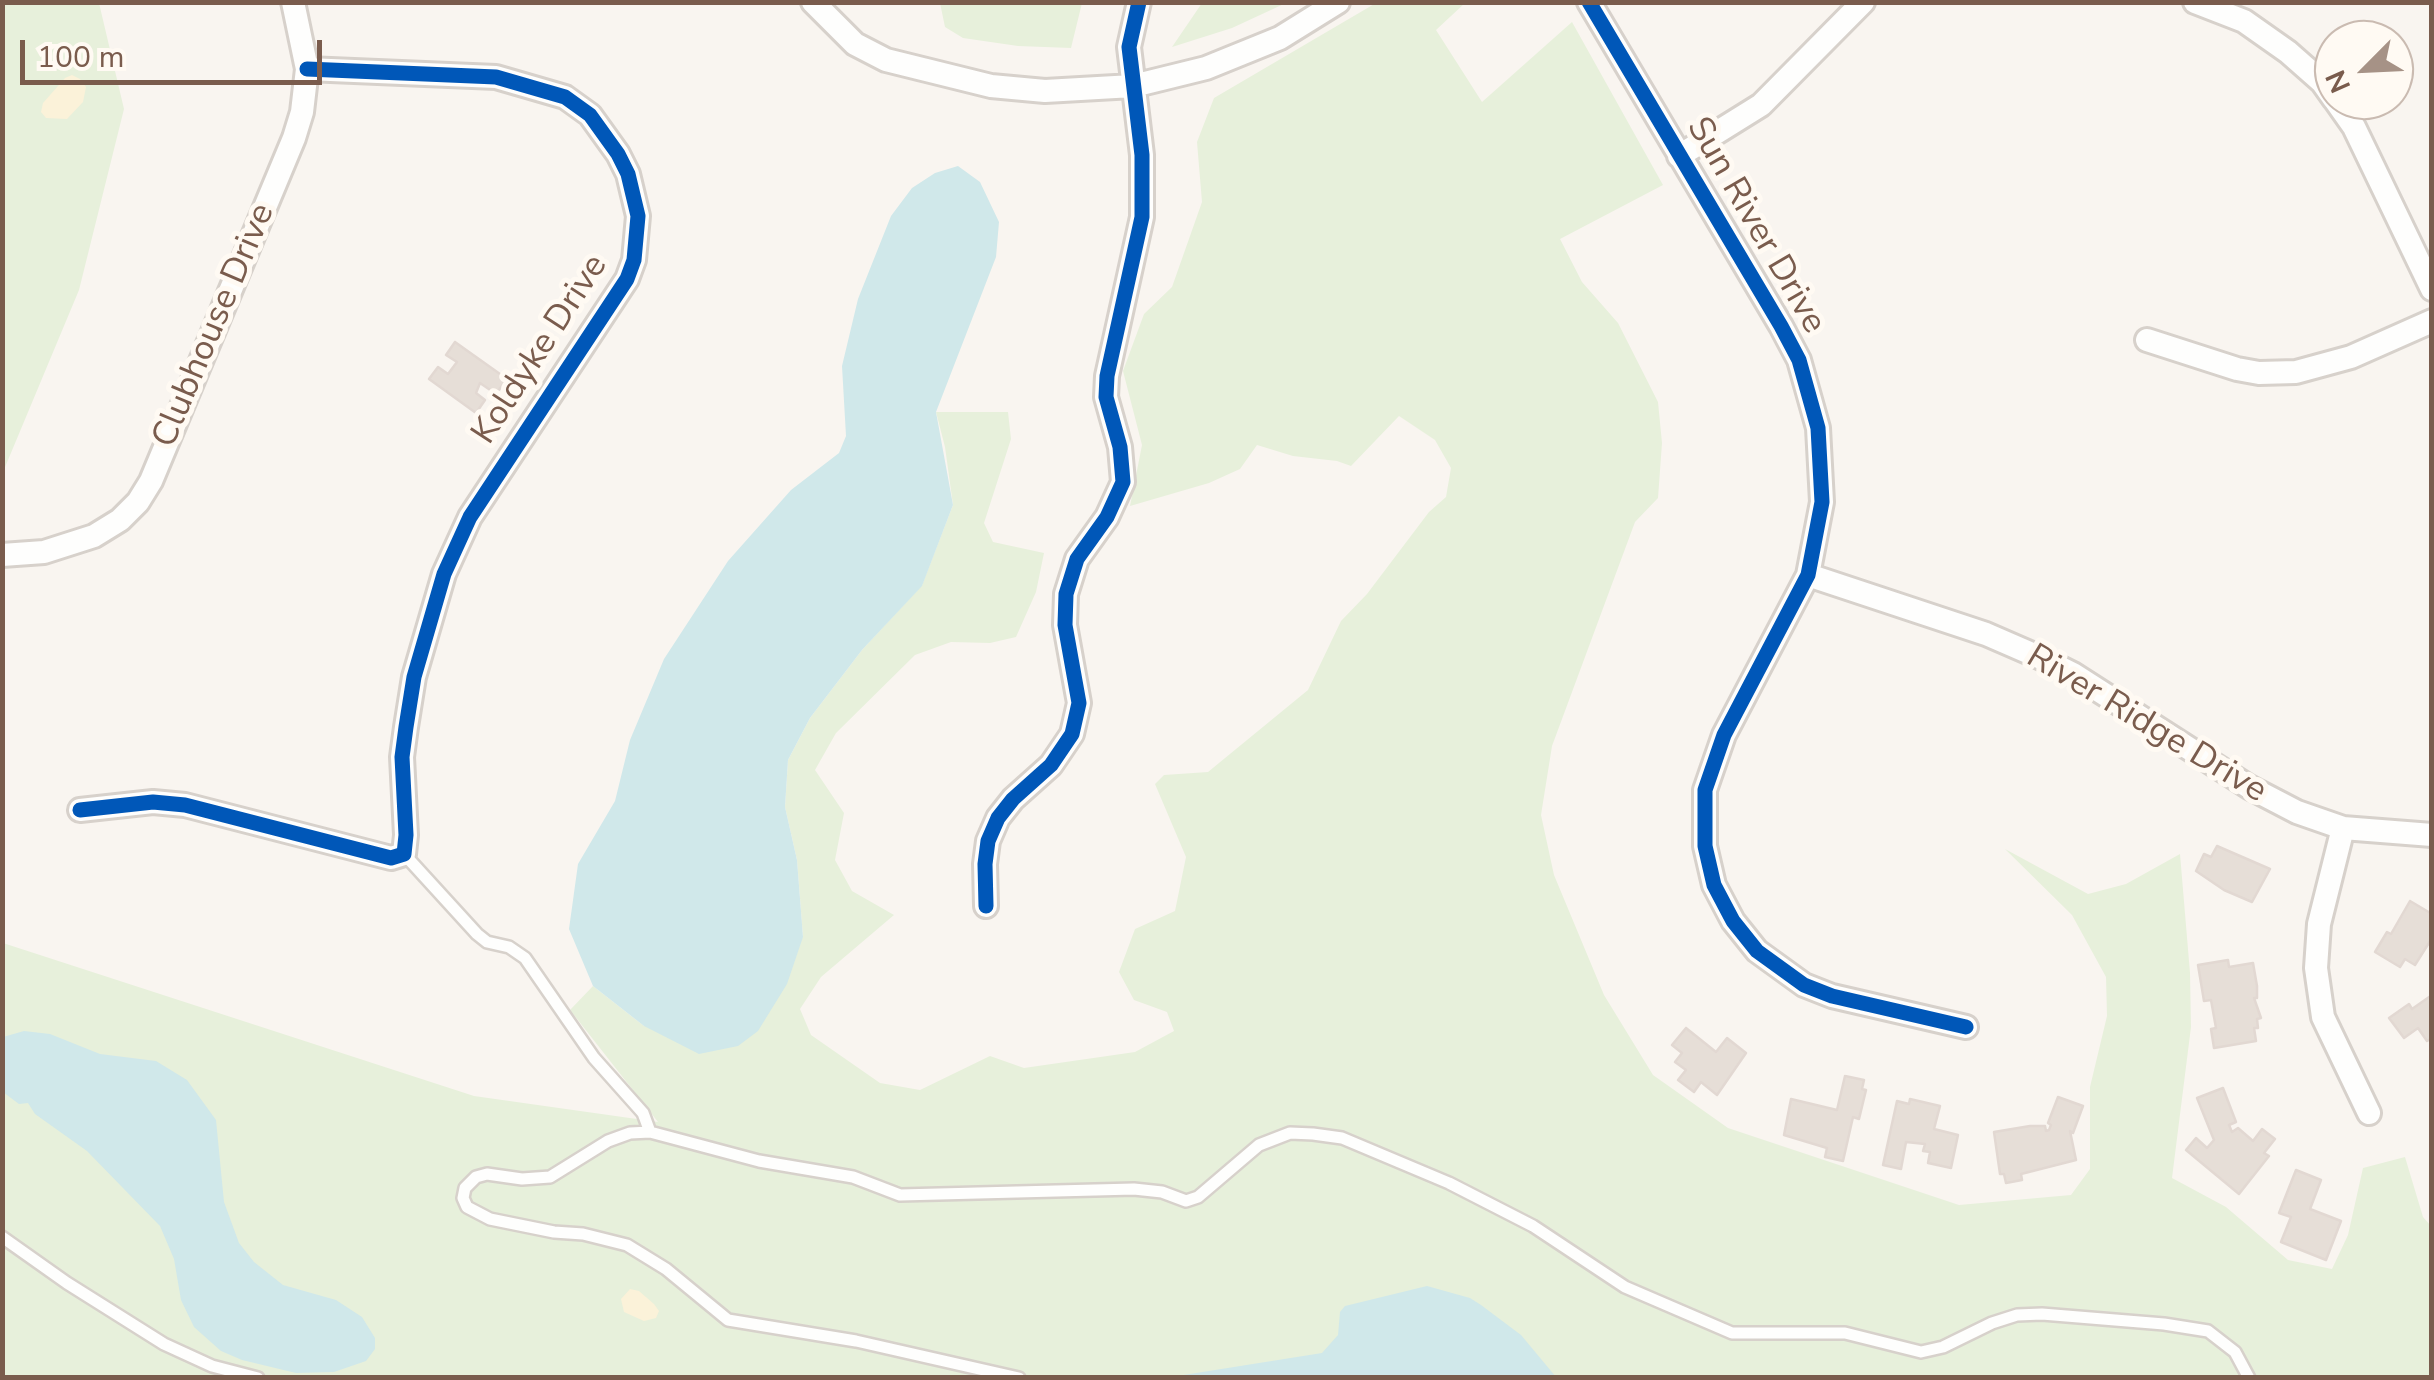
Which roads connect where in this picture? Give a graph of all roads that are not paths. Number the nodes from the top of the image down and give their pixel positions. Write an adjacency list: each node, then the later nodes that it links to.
1 (293, 2): 8 (street, Clubhouse Drive)
2 (812, 2): 10 (street)
3 (1139, 2): 10 (street)
4 (1338, 2): 10 (street)
5 (1589, 2): 12 (street, Sun River Drive)
6 (1863, 2): 12 (street)
7 (2195, 2): 9 (street)
8 (306, 69): 16 (street, Clubhouse Drive); 21 (street, Koldyke Drive)
9 (2314, 75)
10 (1132, 86): 22 (street)
11 (2349, 120): 13 (street)
12 (1680, 156): 17 (street, Sun River Drive)
13 (2432, 289)
14 (2432, 321): 15 (street)
15 (2147, 340)
16 (2, 554)
17 (1808, 575): 19 (street, River Ridge Drive); 23 (street, Sun River Drive)
18 (80, 810): 21 (street)
19 (2343, 828): 20 (street, River Ridge Drive); 24 (street)
20 (2432, 835)
21 (404, 854): 25 (lane)
22 (986, 906)
23 (1966, 1027)
24 (2369, 1113)
25 (650, 1132): 28 (lane); 29 (lane)
26 (2, 1237): 27 (lane)
27 (258, 1378)
28 (1019, 1378)
29 (2250, 1378)

